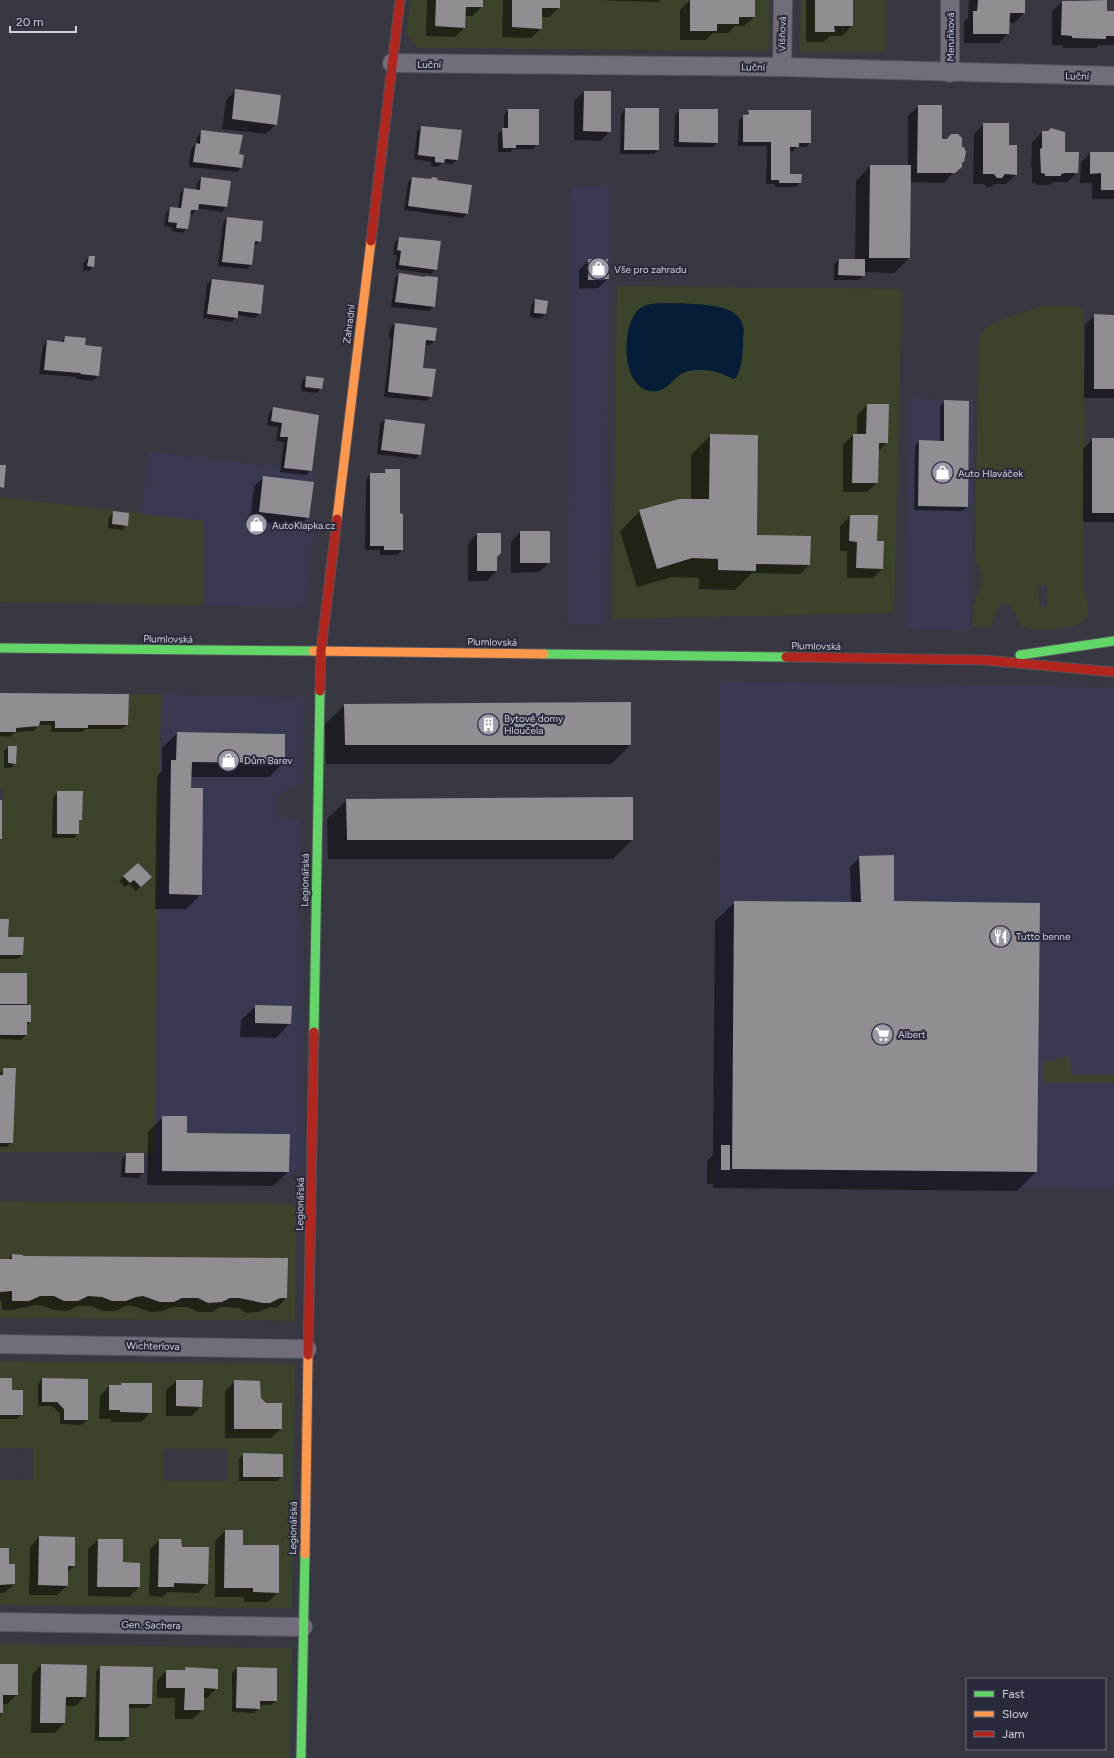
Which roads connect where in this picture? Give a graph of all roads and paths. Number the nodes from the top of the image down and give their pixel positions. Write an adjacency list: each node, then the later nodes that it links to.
1 (400, 0): 4 (street, Zahradní)
2 (783, 0): 5 (street, Višňová)
3 (950, 0): 6 (street, Meruňková)
4 (392, 63): 5 (street, Luční); 10 (street, Zahradní)
5 (782, 67): 6 (street, Luční)
6 (950, 73): 7 (street, Luční)
7 (1114, 76)
8 (1114, 641): 11 (street, Plumlovská)
9 (0, 648): 10 (street, Plumlovská)
10 (321, 651): 11 (street, Plumlovská); 14 (street, Legionářská)
11 (984, 660): 12 (street, Plumlovská)
12 (1114, 672)
13 (0, 1344): 14 (street, Wichterlova)
14 (307, 1349): 16 (street, Legionářská)
15 (0, 1622): 16 (street, Gen. Sachera)
16 (303, 1627): 17 (street, Legionářská)
17 (301, 1758)

